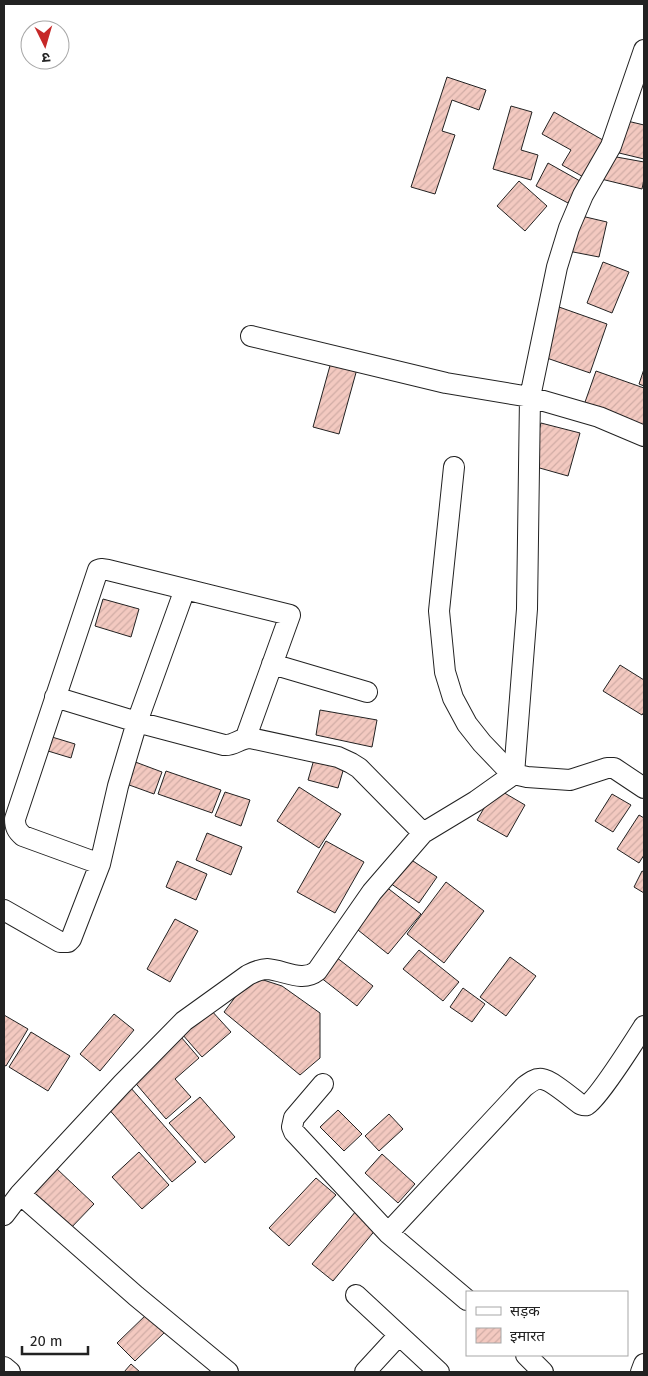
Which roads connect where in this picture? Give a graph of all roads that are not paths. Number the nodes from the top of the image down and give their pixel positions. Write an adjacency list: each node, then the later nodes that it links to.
1 (644, 50): 3 (street)
2 (251, 336): 3 (street)
3 (530, 397): 4 (street); 12 (street)
4 (644, 436)
5 (454, 467): 12 (street)
6 (185, 589): 7 (street); 9 (street); 10 (street)
7 (272, 664): 8 (street); 11 (street)
8 (367, 692)
9 (55, 697): 10 (street); 15 (street)
10 (137, 722): 11 (street); 15 (street)
11 (246, 738): 14 (street)
12 (514, 774): 13 (street); 14 (street)
13 (644, 788)
14 (423, 833): 19 (street)
15 (100, 864): 16 (street)
16 (4, 910)
17 (644, 1026): 21 (street)
18 (323, 1084): 21 (street)
19 (20, 1194): 20 (street); 29 (street)
20 (4, 1215)
21 (388, 1233): 23 (street)
22 (356, 1295): 24 (street)
23 (466, 1299)
24 (399, 1335): 30 (street); 31 (street)
25 (527, 1356): 32 (street)
26 (644, 1364): 33 (street)
27 (4, 1367): 28 (street)
28 (10, 1372)
29 (228, 1372)
30 (365, 1372)
31 (440, 1372)
32 (543, 1372)
33 (641, 1372)

